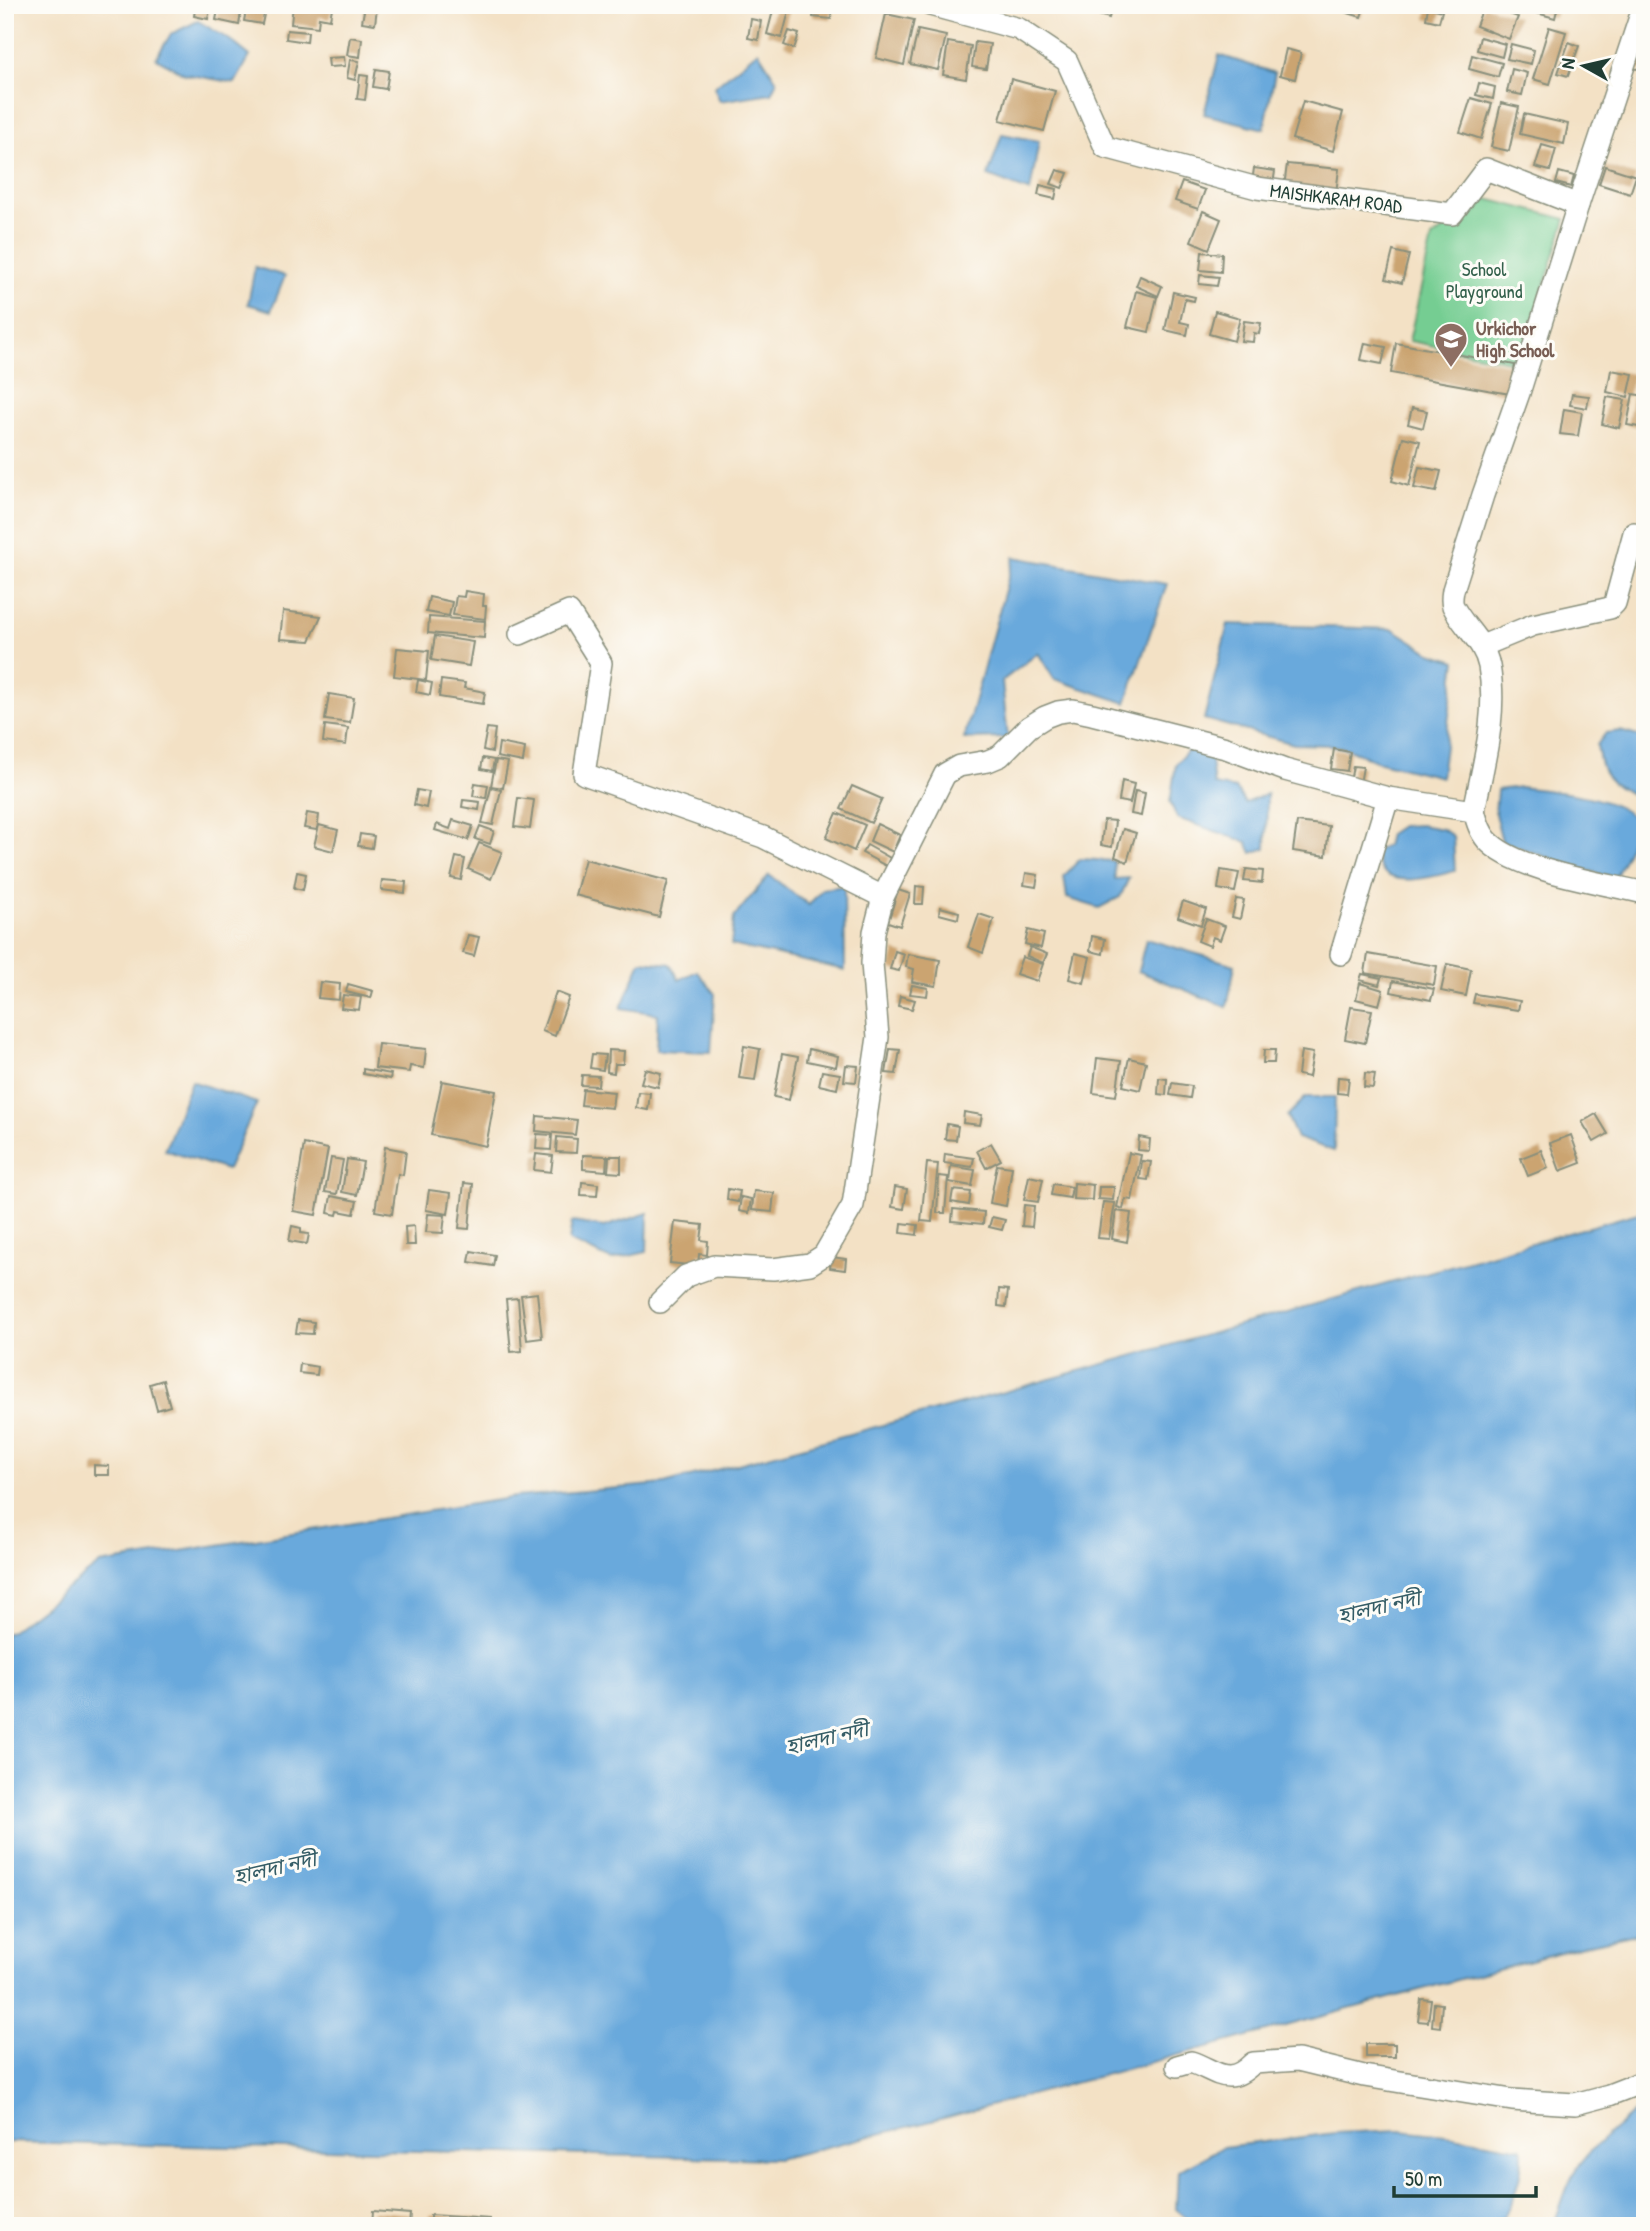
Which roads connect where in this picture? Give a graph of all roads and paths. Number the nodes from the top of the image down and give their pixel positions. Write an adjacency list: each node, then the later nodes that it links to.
1 (930, 5): 3 (street, MAISHKARAM ROAD)
2 (1644, 5): 3 (street)
3 (1578, 205): 6 (street)
4 (1634, 533): 6 (street)
5 (520, 634): 10 (street)
6 (1482, 646): 8 (street)
7 (1388, 798): 8 (street); 10 (street); 11 (street)
8 (1474, 811): 9 (street)
9 (1645, 893)
10 (883, 897): 12 (street)
11 (1341, 954)
12 (660, 1302)
13 (1177, 2066): 14 (street)
14 (1645, 2081)

